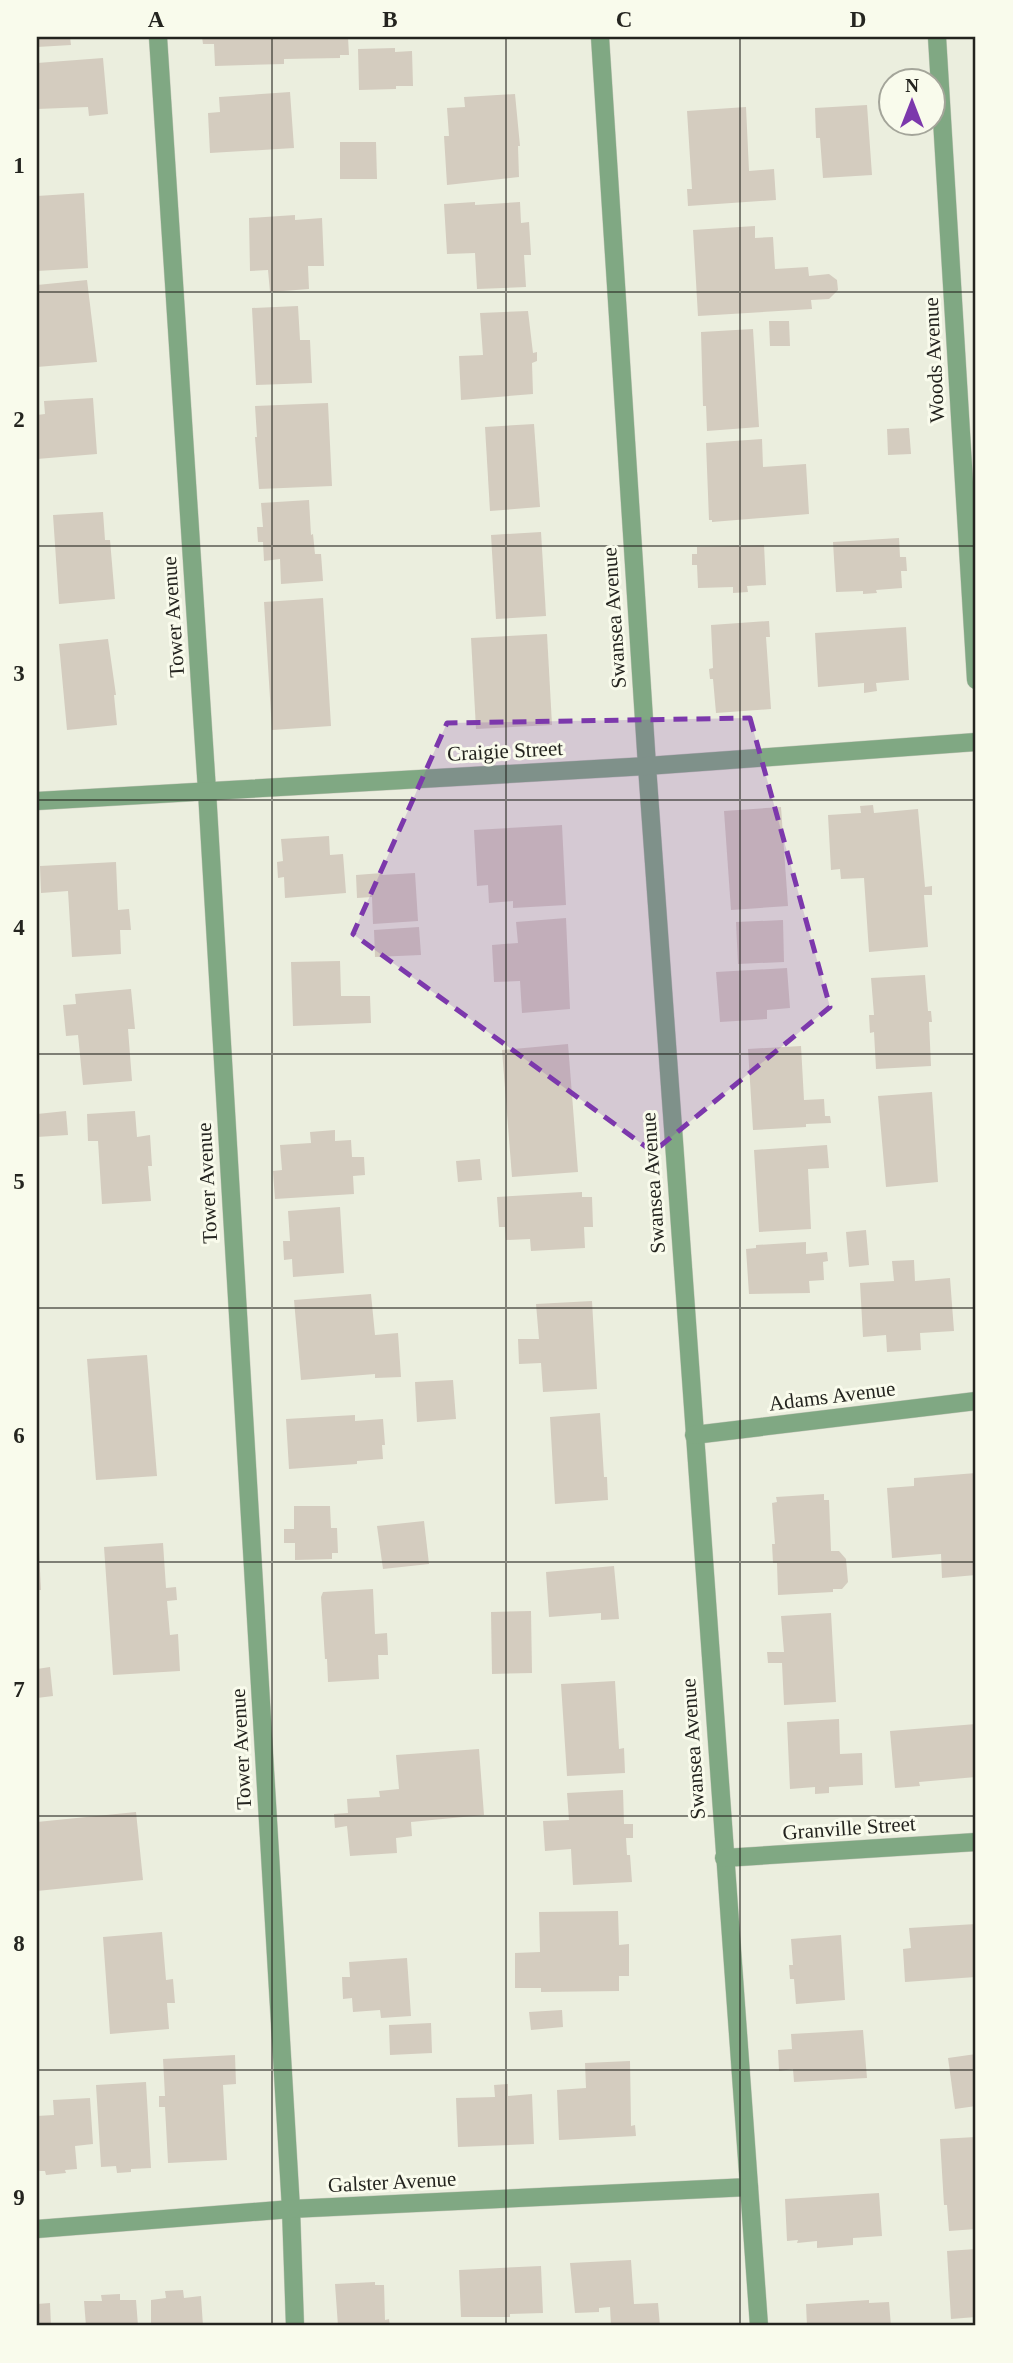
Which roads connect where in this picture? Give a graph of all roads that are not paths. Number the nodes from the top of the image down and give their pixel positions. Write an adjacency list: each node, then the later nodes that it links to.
1 (158, 37): 7 (street, Tower Avenue)
2 (600, 37): 6 (street, Swansea Avenue)
3 (937, 37): 4 (street, Woods Avenue)
4 (976, 680)
5 (976, 742): 6 (street, Craigie Street)
6 (647, 766): 7 (street, Craigie Street); 10 (street, Swansea Avenue)
7 (207, 791): 8 (street, Craigie Street); 14 (street, Tower Avenue)
8 (37, 801)
9 (976, 1401): 10 (street, Adams Avenue)
10 (694, 1435): 12 (street, Swansea Avenue)
11 (976, 1842): 12 (street, Granville Street)
12 (724, 1858): 13 (street, Swansea Avenue)
13 (749, 2187): 14 (street, Galster Avenue); 17 (street, Swansea Avenue)
14 (291, 2209): 15 (street, Galster Avenue); 16 (street, Tower Avenue)
15 (37, 2229)
16 (295, 2326)
17 (758, 2326)

